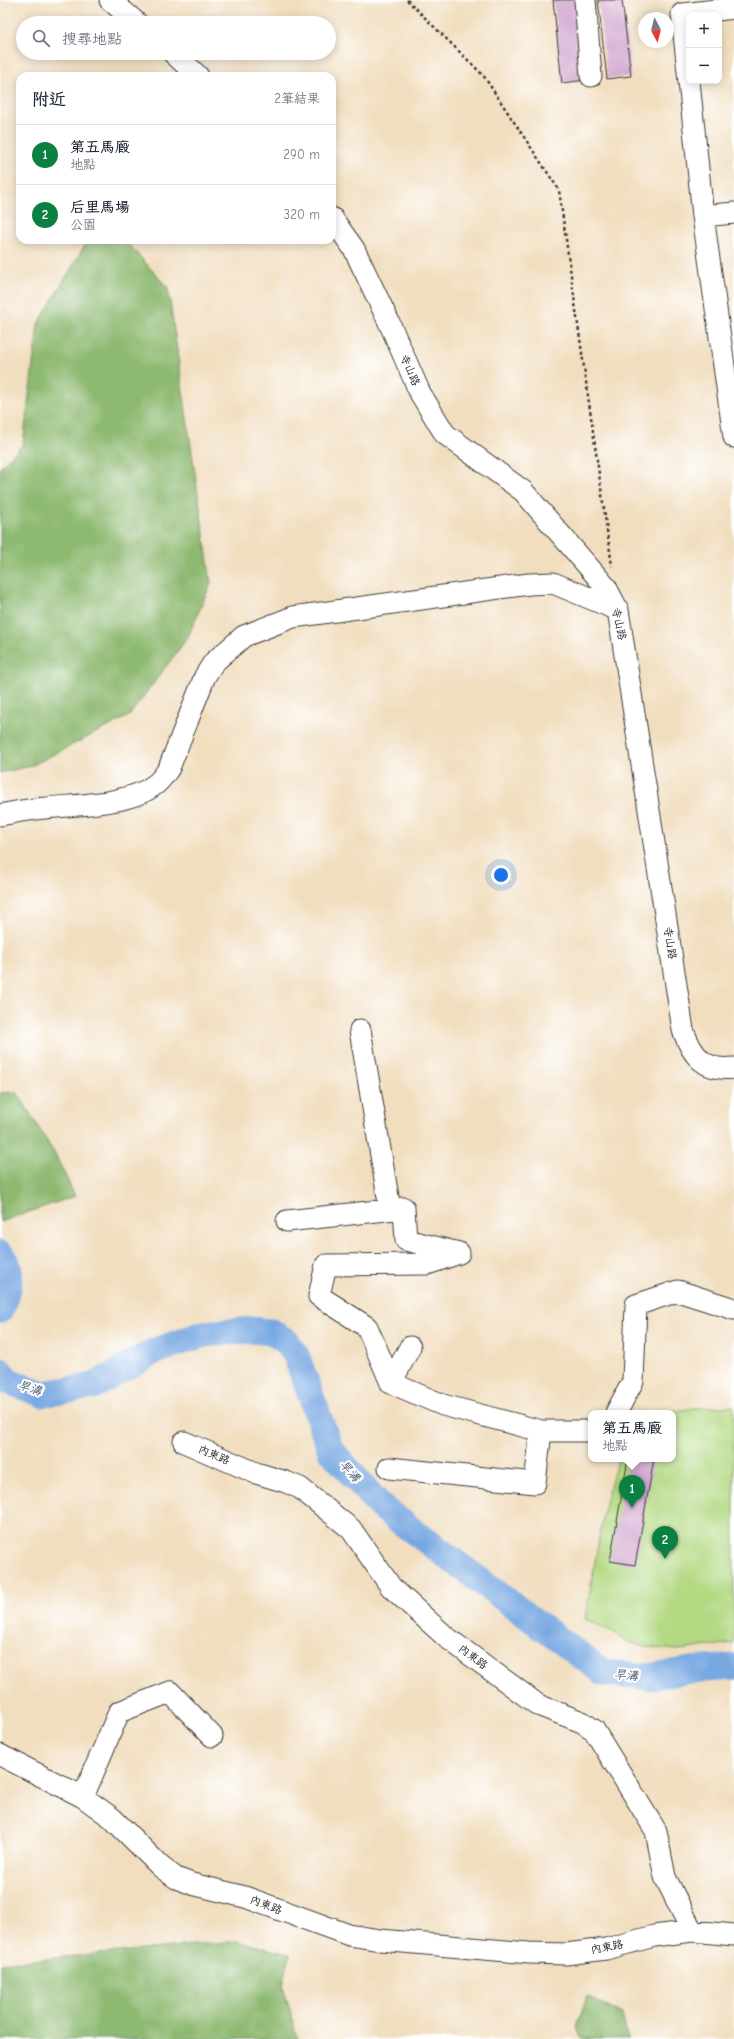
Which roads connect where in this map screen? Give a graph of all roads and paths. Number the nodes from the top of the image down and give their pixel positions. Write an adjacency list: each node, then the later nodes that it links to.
1 (110, 0): 6 (street)
2 (407, 0): 14 (path)
3 (585, 0): 9 (street)
4 (681, 7): 5 (street); 11 (street)
5 (734, 8)
6 (129, 16)
7 (180, 60): 8 (street)
8 (193, 72)
9 (591, 76)
10 (734, 212): 11 (street)
11 (703, 216): 13 (street)
12 (336, 224): 15 (street, 寺山路)
13 (734, 437)
14 (613, 572)
15 (618, 610): 16 (street); 18 (street, 寺山路)
16 (0, 815)
17 (360, 1030): 19 (street)
18 (734, 1068)
19 (390, 1209): 20 (street); 23 (street)
20 (287, 1221)
21 (734, 1309): 24 (street)
22 (410, 1347): 23 (street)
23 (391, 1383): 25 (street)
24 (618, 1410)
25 (541, 1431): 26 (street); 28 (street)
26 (588, 1431)
27 (184, 1442): 32 (street, 內東路)
28 (389, 1468)
29 (212, 1736): 31 (street)
30 (0, 1755): 31 (street, 內東路)
31 (83, 1797): 32 (street, 內東路)
32 (692, 1931): 33 (street, 內東路)
33 (734, 1935)

